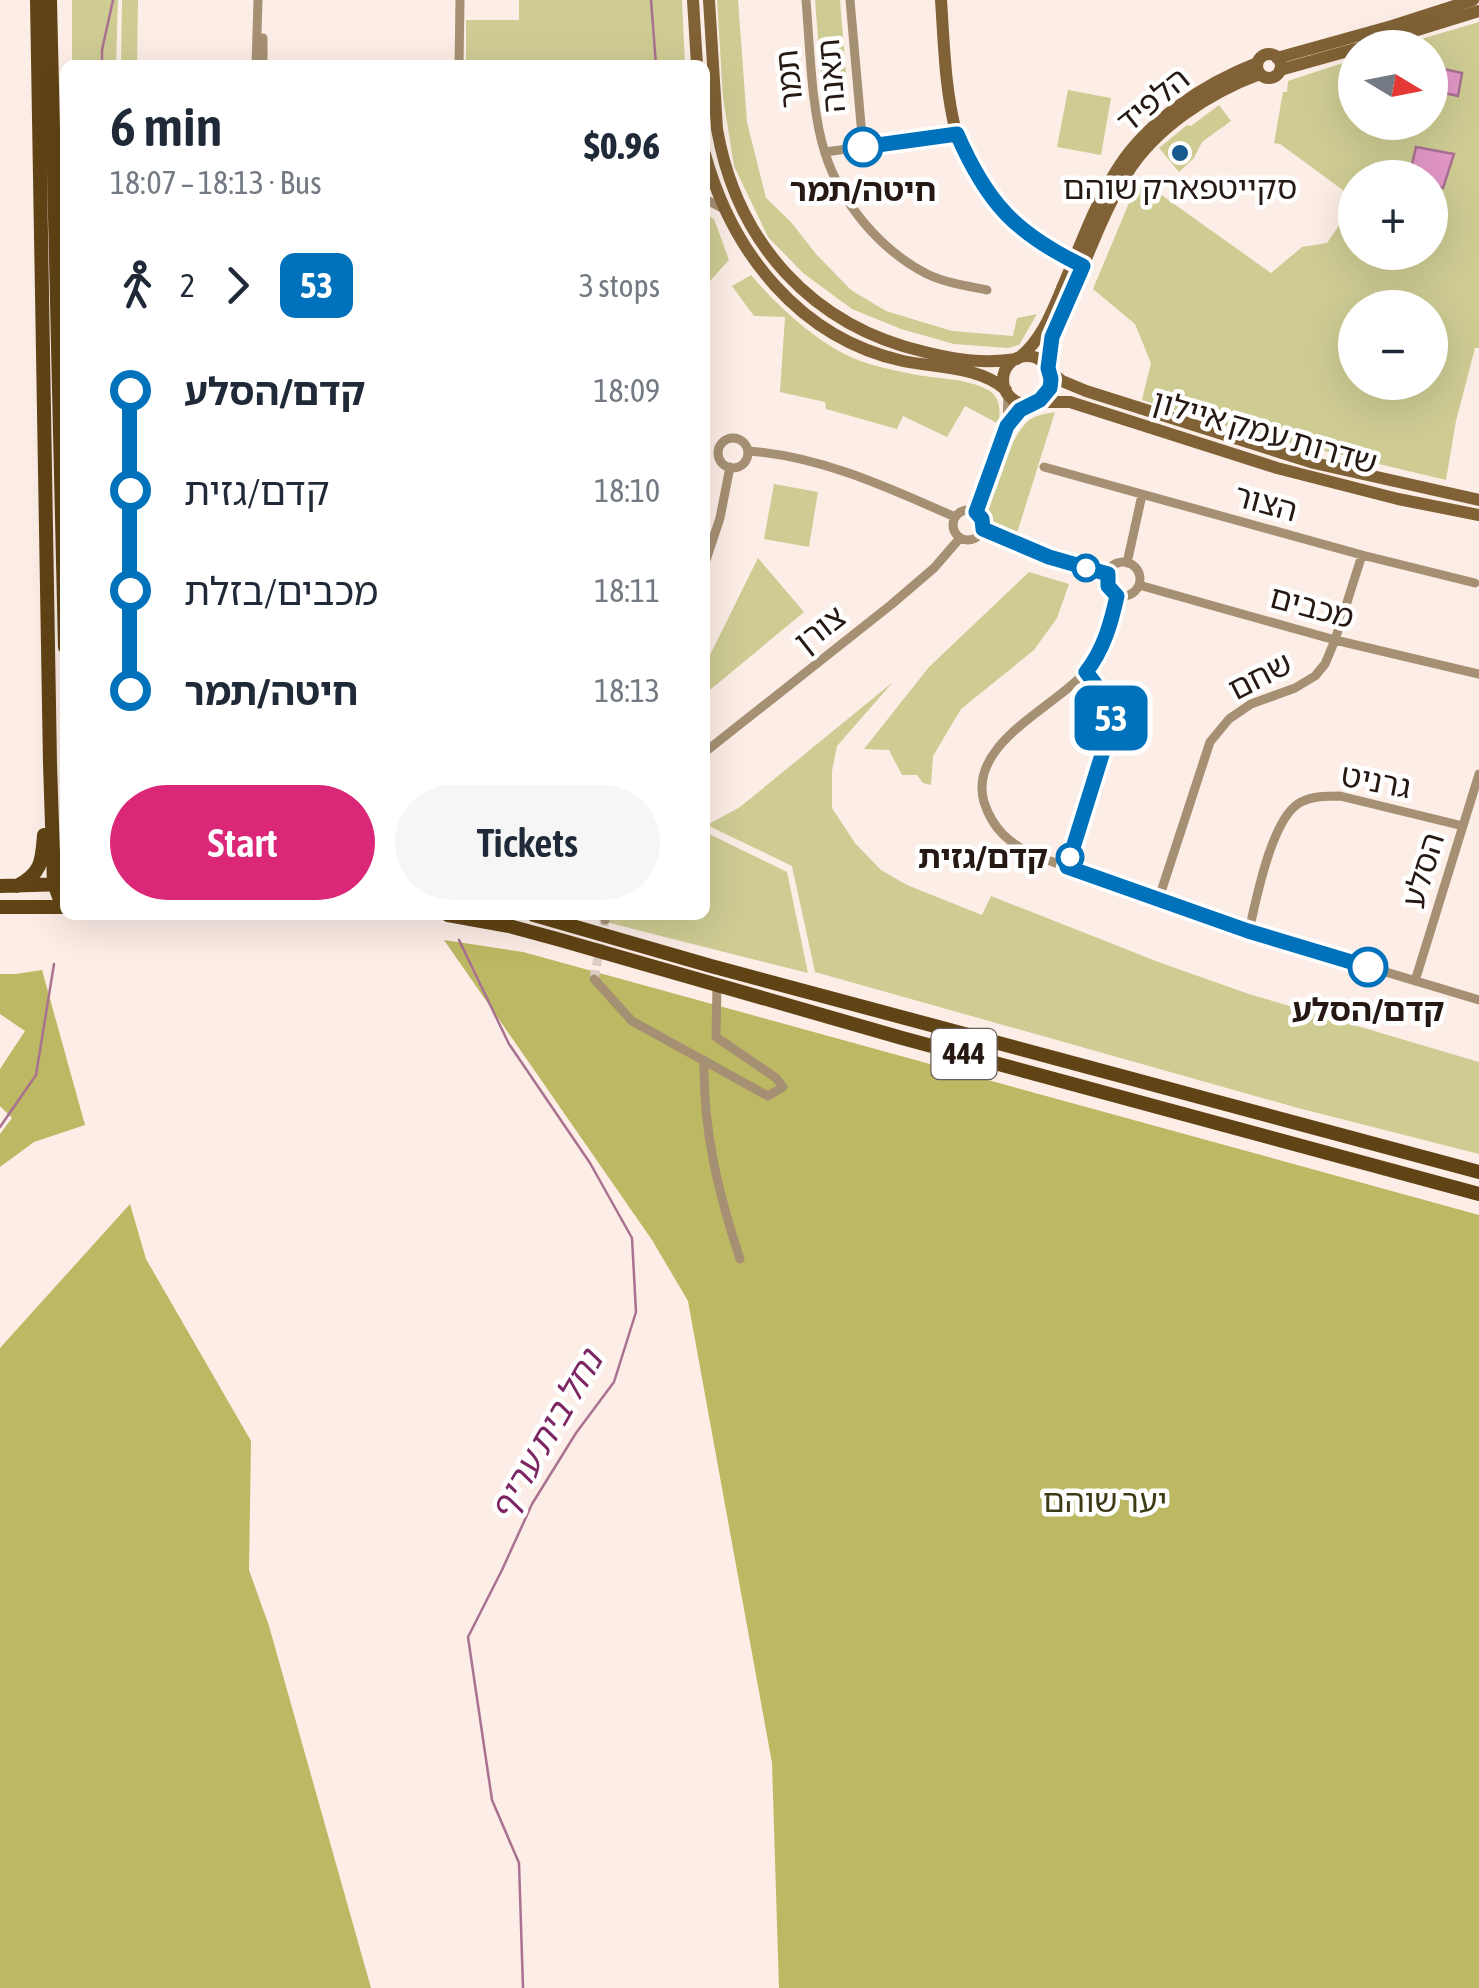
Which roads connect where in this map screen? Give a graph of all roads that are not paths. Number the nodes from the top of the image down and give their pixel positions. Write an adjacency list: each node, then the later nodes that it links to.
1 (37, 0): 58 (main road)
2 (50, 0): 34 (main road)
3 (261, 0): 14 (street)
4 (457, 0): 15 (street)
5 (693, 0): 16 (main road)
6 (709, 0): 29 (main road)
7 (806, 0): 21 (street, תמר)
8 (850, 0): 20 (street, תאנה)
9 (941, 0): 19 (main road)
10 (1473, 0): 17 (main road)
11 (1479, 11): 12 (main road)
12 (1416, 30)
13 (1338, 52): 17 (main road)
14 (260, 60)
15 (457, 60)
16 (697, 60)
17 (1279, 64): 18 (main road); 18 (main road)
18 (1259, 68): 26 (main road, הלפיד)
19 (957, 134): 20 (street); 25 (main road)
20 (863, 147): 21 (street)
21 (825, 152): 27 (street, תמר)
22 (710, 175): 24 (main road)
23 (710, 201): 24 (street)
24 (724, 208): 31 (main road)
25 (1045, 247): 26 (main road); 28 (main road)
26 (1078, 264): 28 (main road, הלפיד); 30 (main road, הלפיד)
27 (987, 290)
28 (1058, 295): 29 (main road, הלפיד)
29 (1018, 358): 30 (main road); 31 (main road)
30 (1049, 369): 32 (main road); 41 (main road, שדרות עמק איילון)
31 (1007, 391): 32 (main road); 33 (street)
32 (1034, 402): 33 (street); 43 (main road, שדרות עמק איילון)
33 (1007, 426): 42 (street)
34 (60, 432)
35 (710, 447): 36 (street)
36 (720, 448): 37 (street); 38 (street)
37 (748, 450): 38 (street); 44 (street)
38 (730, 467): 47 (street)
39 (1044, 467): 40 (street, הצור)
40 (1142, 495): 48 (street, הצור); 49 (street)
41 (1479, 500)
42 (976, 512): 44 (street); 45 (street)
43 (1479, 515)
44 (955, 517): 46 (street)
45 (983, 529): 46 (street); 50 (street)
46 (960, 538): 57 (street, צורן)
47 (710, 548)
48 (1362, 555): 51 (street, הצור); 54 (street, שחם)
49 (1127, 563): 50 (street); 52 (street)
50 (1108, 574): 53 (street)
51 (1475, 582)
52 (1139, 585): 53 (street); 54 (street, מכבים)
53 (1117, 596): 55 (street)
54 (1335, 640): 56 (street, מכבים); 65 (street, שחם)
55 (1086, 672): 61 (street); 61 (street)
56 (1477, 675)
57 (710, 748)
58 (50, 764): 62 (main road); 64 (main road)
59 (1479, 774): 60 (street, הסלע)
60 (1463, 826): 70 (street, גרניט); 72 (street, הסלע)
61 (1067, 867): 65 (street)
62 (59, 884): 64 (main road)
63 (0, 886): 64 (main road)
64 (17, 886)
65 (1159, 898): 70 (street)
66 (60, 905): 67 (main road)
67 (0, 907)
68 (476, 920): 73 (main road, 444)
69 (551, 920): 76 (main road, 444)
70 (1248, 931): 72 (street)
71 (594, 979): 75 (street)
72 (1414, 981): 74 (street)
73 (717, 984): 75 (street); 77 (main road, 444)
74 (1479, 1000)
75 (704, 1060): 78 (street)
76 (1479, 1172)
77 (1479, 1194)
78 (740, 1259)

